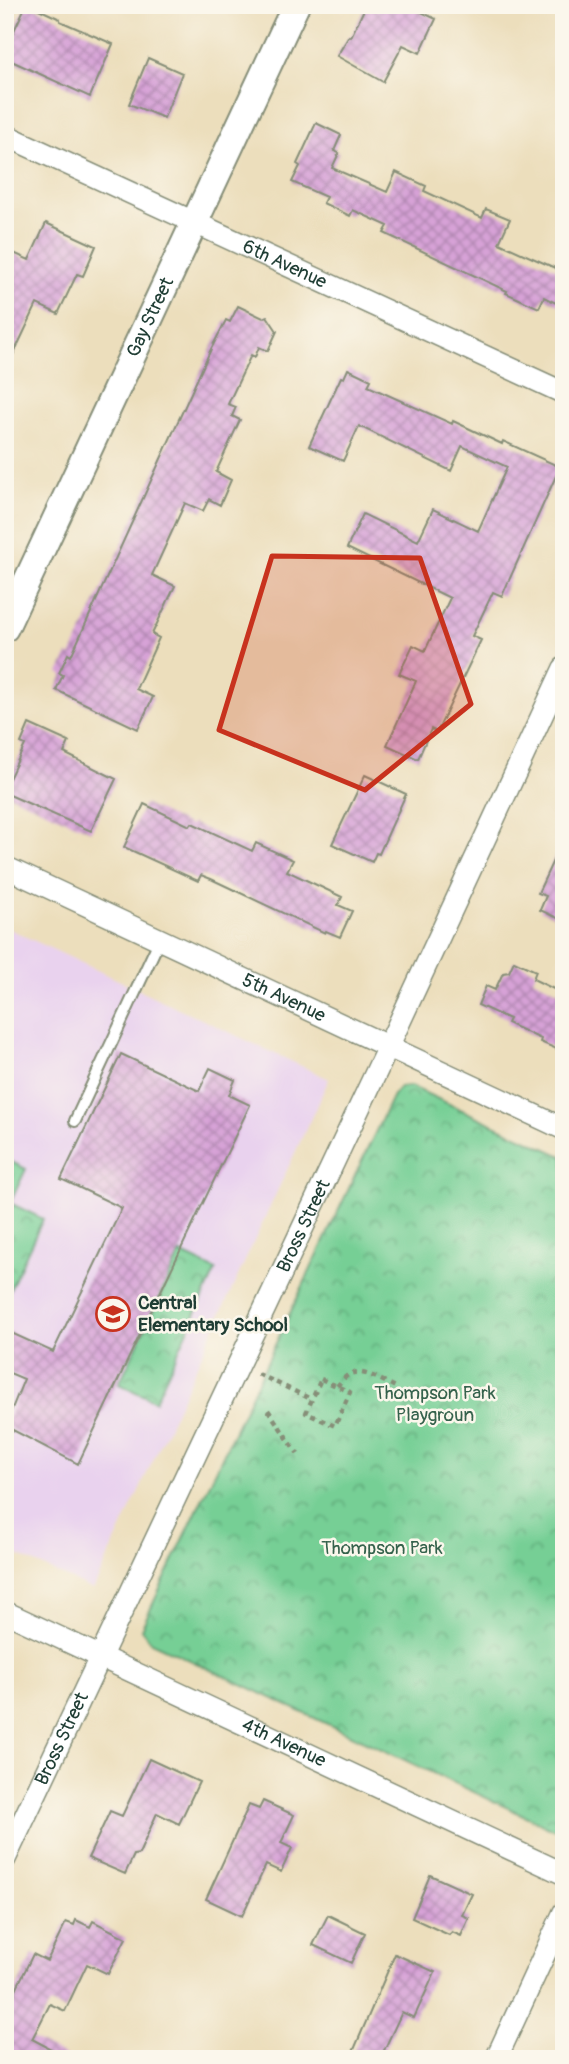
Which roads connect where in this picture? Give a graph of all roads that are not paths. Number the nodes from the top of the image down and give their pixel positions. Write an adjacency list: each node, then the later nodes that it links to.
1 (296, 5): 3 (street, Gay Street)
2 (5, 135): 3 (street, 6th Avenue)
3 (195, 223): 4 (street, 6th Avenue); 5 (street, Gay Street)
4 (564, 393)
5 (5, 628)
6 (564, 668): 9 (street, Bross Street)
7 (5, 867): 8 (street, 5th Avenue)
8 (160, 939): 9 (street, 5th Avenue); 10 (lane)
9 (388, 1046): 11 (street, 5th Avenue); 13 (street, Bross Street)
10 (75, 1121)
11 (564, 1129)
12 (5, 1612): 13 (street, 4th Avenue)
13 (100, 1656): 14 (street, Bross Street); 15 (street, 4th Avenue)
14 (5, 1859)
15 (564, 1874)
16 (564, 1912): 17 (street)
17 (496, 2059)

